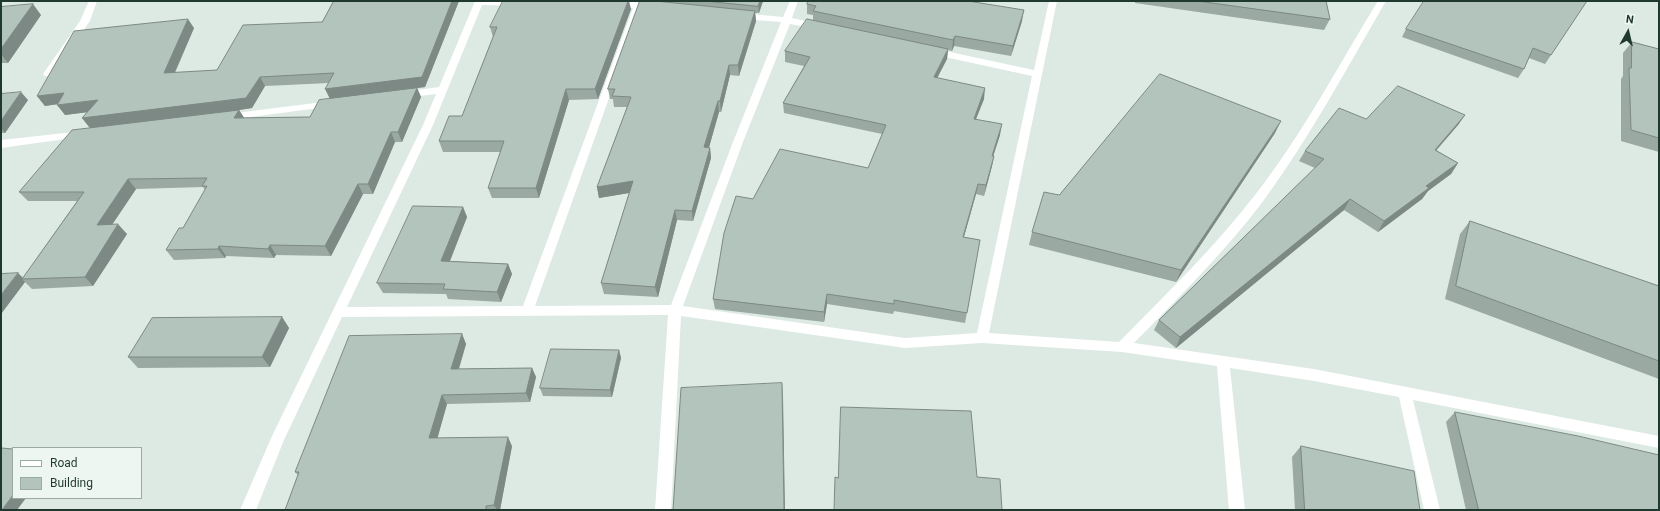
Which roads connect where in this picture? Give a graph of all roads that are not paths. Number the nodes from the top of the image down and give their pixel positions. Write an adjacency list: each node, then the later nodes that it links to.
1 (93, 1): 14 (street)
2 (794, 1): 11 (street)
3 (1053, 1): 15 (street)
4 (1382, 1): 26 (street)
5 (479, 2): 6 (street); 16 (street)
6 (527, 3)
7 (606, 4): 8 (street)
8 (638, 5): 9 (street); 23 (street)
9 (662, 7)
10 (732, 15): 11 (street)
11 (786, 20): 12 (street); 22 (street)
12 (832, 30)
13 (924, 50): 15 (street)
14 (48, 74)
15 (1038, 74): 25 (street)
16 (441, 90): 17 (street); 24 (street)
17 (394, 96)
18 (339, 103): 19 (street)
19 (213, 118)
20 (95, 133): 21 (street)
21 (1, 144)
22 (675, 310): 23 (street); 25 (street); 31 (street)
23 (526, 311): 24 (street)
24 (338, 312): 30 (street)
25 (982, 338): 26 (street)
26 (1122, 347): 27 (street)
27 (1223, 361): 28 (street); 32 (street)
28 (1405, 393): 29 (street); 33 (street)
29 (1659, 442)
30 (248, 510)
31 (663, 510)
32 (1237, 510)
33 (1432, 510)

